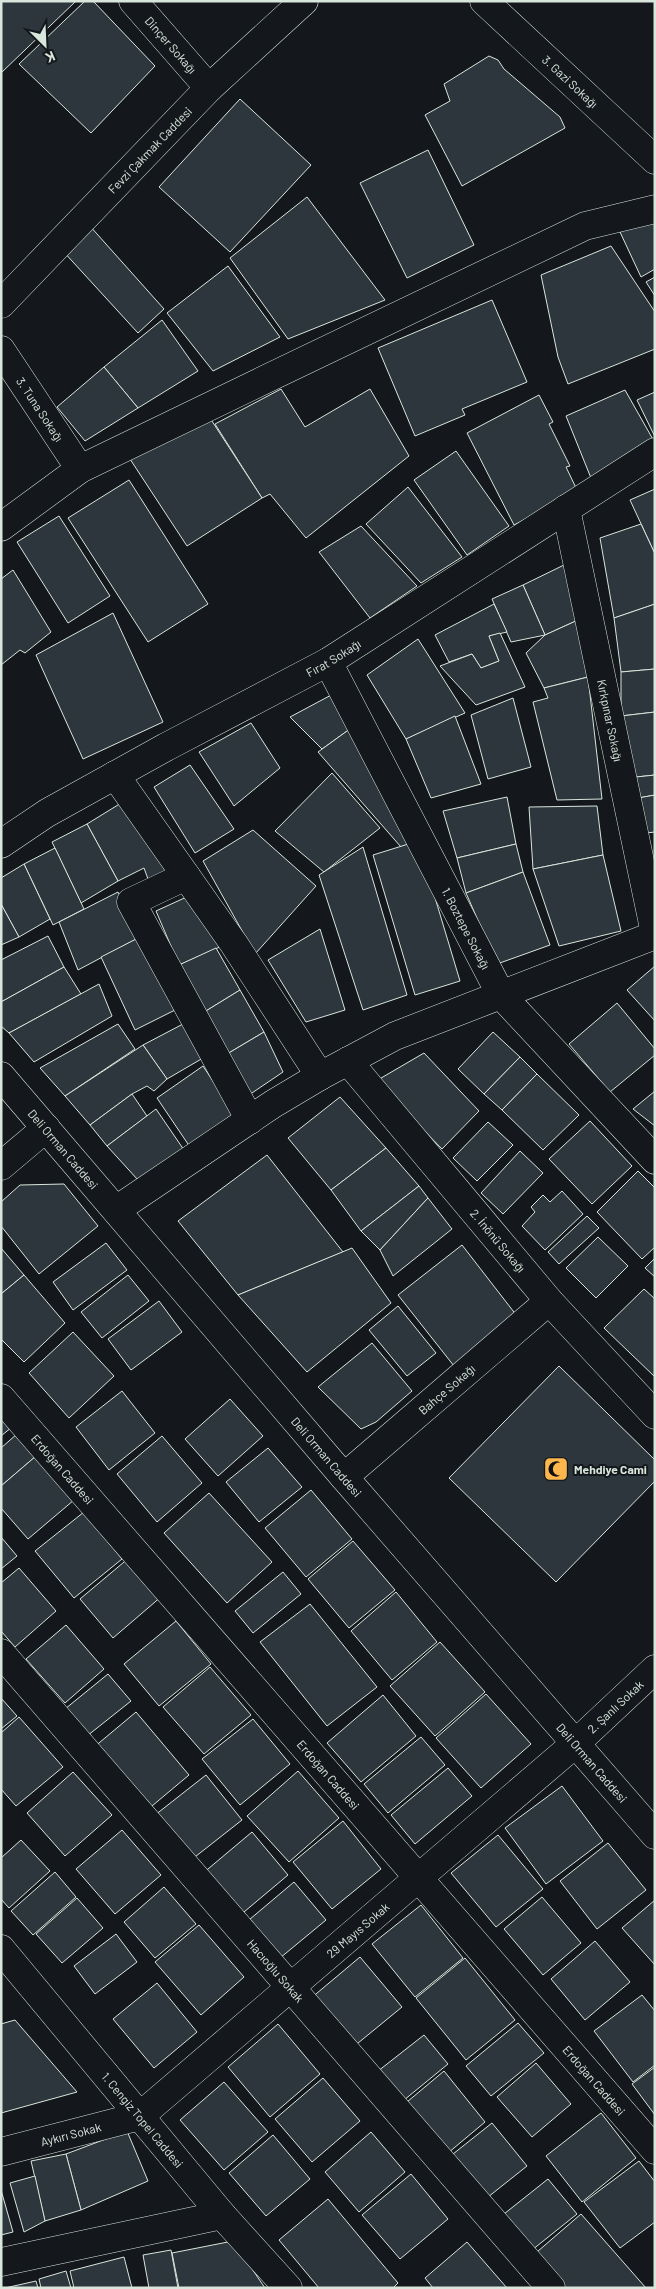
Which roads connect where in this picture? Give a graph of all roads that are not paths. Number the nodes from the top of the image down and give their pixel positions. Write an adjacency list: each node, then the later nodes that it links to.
1 (133, 1): 4 (street, Dinçer Sokağı)
2 (304, 1): 4 (street, Fevzi Çakmak Caddesi)
3 (484, 1): 5 (street, 3. Gazi Sokağı)
4 (209, 88): 7 (street, Fevzi Çakmak Caddesi)
5 (655, 160)
6 (655, 209): 10 (street)
7 (1, 304)
8 (1, 350): 10 (street, 3. Tuna Sokağı)
9 (655, 452): 11 (street, Fırat Sokağı)
10 (80, 469): 12 (street)
11 (566, 508): 13 (street, Fırat Sokağı); 17 (street, Kırkpınar Sokağı)
12 (1, 527)
13 (328, 662): 14 (street, Fırat Sokağı); 18 (street, 1. Boztepe Sokağı)
14 (115, 775): 15 (street, Fırat Sokağı); 16 (street)
15 (1, 844)
16 (186, 876): 21 (street); 22 (street)
17 (655, 934): 18 (street)
18 (501, 995): 19 (street); 24 (street, 1. Boztepe Sokağı)
19 (348, 1061): 21 (street); 27 (street, 2. İnönü Sokağı)
20 (1, 1076): 23 (street, Deli Orman Caddesi)
21 (320, 1076): 22 (street)
22 (250, 1120): 26 (street)
23 (46, 1128): 25 (street); 26 (street, Deli Orman Caddesi)
24 (655, 1160)
25 (1, 1166)
26 (116, 1210): 30 (street, Deli Orman Caddesi)
27 (549, 1301): 29 (street, 2. İnönü Sokağı); 30 (street, Bahçe Sokağı)
28 (1, 1398): 35 (street, Erdoğan Caddesi)
29 (655, 1415)
30 (344, 1477): 33 (street, Deli Orman Caddesi)
31 (1, 1653): 37 (street, Hacıoğlu Sokak)
32 (655, 1669): 33 (street, 2. Şanlı Sokak)
33 (576, 1743): 34 (street, Deli Orman Caddesi); 35 (street, 29 Mayıs Sokak)
34 (655, 1835)
35 (419, 1879): 37 (street, 29 Mayıs Sokak); 39 (street, Erdoğan Caddesi)
36 (1, 1949): 38 (street, 1. Cengiz Topel Caddesi)
37 (290, 1986): 38 (street, 29 Mayıs Sokak); 44 (street, Hacıoğlu Sokak)
38 (140, 2116): 40 (street, Aykırı Sokak); 41 (street, 1. Cengiz Topel Caddesi)
39 (655, 2150)
40 (1, 2152)
41 (222, 2215): 42 (street); 43 (street, 1. Cengiz Topel Caddesi)
42 (1, 2262)
43 (288, 2288)
44 (551, 2288)

